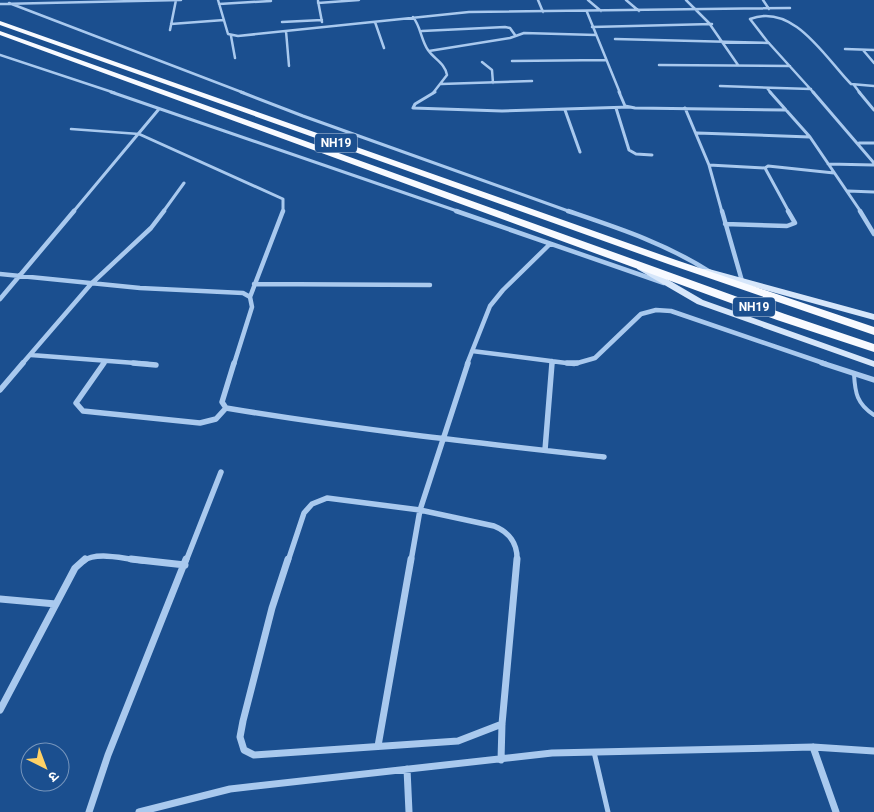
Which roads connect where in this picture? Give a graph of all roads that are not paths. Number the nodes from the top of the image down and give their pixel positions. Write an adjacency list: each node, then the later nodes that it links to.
1 (176, 0): 2 (street); 11 (street); 28 (street)
2 (181, 0)
3 (218, 0): 14 (street)
4 (359, 0): 12 (street)
5 (538, 0): 18 (street)
6 (588, 0): 20 (street)
7 (626, 0): 21 (street)
8 (686, 0): 17 (street)
9 (763, 0): 16 (street)
10 (271, 1): 14 (street)
11 (9, 2): 13 (street); 93 (street)
12 (318, 2): 24 (street)
13 (0, 3)
14 (219, 4): 23 (street)
15 (790, 8): 16 (street)
16 (769, 9): 17 (street)
17 (699, 10): 21 (street); 29 (street)
18 (543, 12): 19 (street); 22 (street)
19 (587, 12): 20 (street); 31 (street)
20 (600, 12): 21 (street)
21 (640, 12)
22 (413, 17): 26 (street); 34 (street)
23 (224, 20): 28 (street); 38 (street)
24 (322, 20): 25 (street); 30 (street)
25 (282, 22)
26 (375, 22): 30 (street); 42 (street)
27 (0, 23): 91 (highway, NH19)
28 (172, 24): 32 (street)
29 (712, 24): 31 (street); 40 (street)
30 (324, 27): 33 (street)
31 (592, 27): 37 (street)
32 (170, 30)
33 (286, 31): 38 (street); 55 (street)
34 (422, 31): 36 (street); 46 (street)
35 (0, 33): 92 (highway, NH19)
36 (515, 35): 37 (street); 46 (street)
37 (596, 35): 49 (street)
38 (231, 36): 48 (street)
39 (615, 39): 40 (street)
40 (722, 41): 41 (street); 54 (street)
41 (769, 43): 56 (street); 60 (street)
42 (384, 48)
43 (845, 49): 44 (street)
44 (863, 50): 45 (street); 52 (street)
45 (874, 50)
46 (429, 51): 59 (street)
47 (0, 55): 66 (street)
48 (235, 58)
49 (606, 60): 50 (street); 65 (street)
50 (512, 61)
51 (482, 62): 58 (street)
52 (874, 63)
53 (658, 65): 54 (street)
54 (738, 65): 56 (street)
55 (289, 66)
56 (790, 66): 64 (street)
57 (532, 81): 58 (street)
58 (493, 82): 59 (street)
59 (442, 84): 69 (street)
60 (854, 85): 62 (street); 71 (street)
61 (720, 86): 63 (street)
62 (874, 86)
63 (767, 88): 64 (street); 70 (street)
64 (811, 89): 76 (street)
65 (630, 107): 67 (street); 68 (street)
66 (159, 108): 74 (street); 90 (street)
67 (616, 108): 69 (street); 79 (street)
68 (685, 108): 70 (street); 73 (street)
69 (565, 110): 78 (street)
70 (786, 110): 75 (street)
71 (874, 110)
72 (71, 129): 74 (lane)
73 (697, 133): 75 (street); 82 (street)
74 (139, 134): 95 (street); 98 (street)
75 (810, 137): 80 (street)
76 (859, 143): 77 (street); 81 (street)
77 (874, 143)
78 (580, 152)
79 (652, 154)
80 (828, 164): 81 (street); 84 (street)
81 (874, 164)
82 (709, 165): 83 (street); 88 (street)
83 (766, 168): 84 (street); 88 (street)
84 (834, 173): 86 (street)
85 (184, 183): 97 (street)
86 (848, 191): 87 (street); 89 (street)
87 (874, 192)
88 (725, 224): 96 (street)
89 (874, 234)
90 (550, 244): 100 (street); 106 (street)
91 (672, 262): 93 (main road); 104 (highway, NH19)
92 (634, 263): 100 (main road); 105 (highway, NH19)
93 (710, 272): 96 (main road)
94 (0, 274): 95 (street)
95 (19, 277): 97 (street); 102 (street)
96 (742, 280): 103 (main road)
97 (91, 284): 101 (street); 107 (street)
98 (254, 284): 99 (street); 101 (street)
99 (430, 285)
100 (668, 285): 110 (main road)
101 (250, 297): 115 (street)
102 (0, 299)
103 (874, 317)
104 (874, 331)
105 (874, 348)
106 (472, 350): 109 (street); 117 (street)
107 (31, 354): 108 (street); 114 (street)
108 (105, 361): 111 (street); 115 (street)
109 (552, 361): 112 (street); 118 (street)
110 (874, 364)
111 (156, 365)
112 (854, 374): 113 (street); 116 (lane)
113 (874, 380)
114 (0, 390)
115 (226, 408): 117 (street)
116 (874, 415)
117 (443, 439): 118 (street); 121 (street)
118 (545, 450): 119 (street)
119 (604, 456)
120 (222, 472): 122 (street)
121 (420, 510): 126 (street); 127 (street); 127 (street)
122 (185, 565): 124 (street); 133 (street)
123 (0, 599): 124 (street)
124 (56, 604): 125 (street)
125 (0, 710)
126 (502, 724): 127 (street); 131 (street)
127 (378, 746)
128 (813, 747): 129 (street); 130 (street); 137 (street)
129 (874, 751)
130 (594, 752): 131 (street); 136 (lane)
131 (500, 756): 132 (street)
132 (407, 769): 134 (street); 135 (street)
133 (90, 809)
134 (139, 812)
135 (409, 812)
136 (608, 812)
137 (836, 812)

